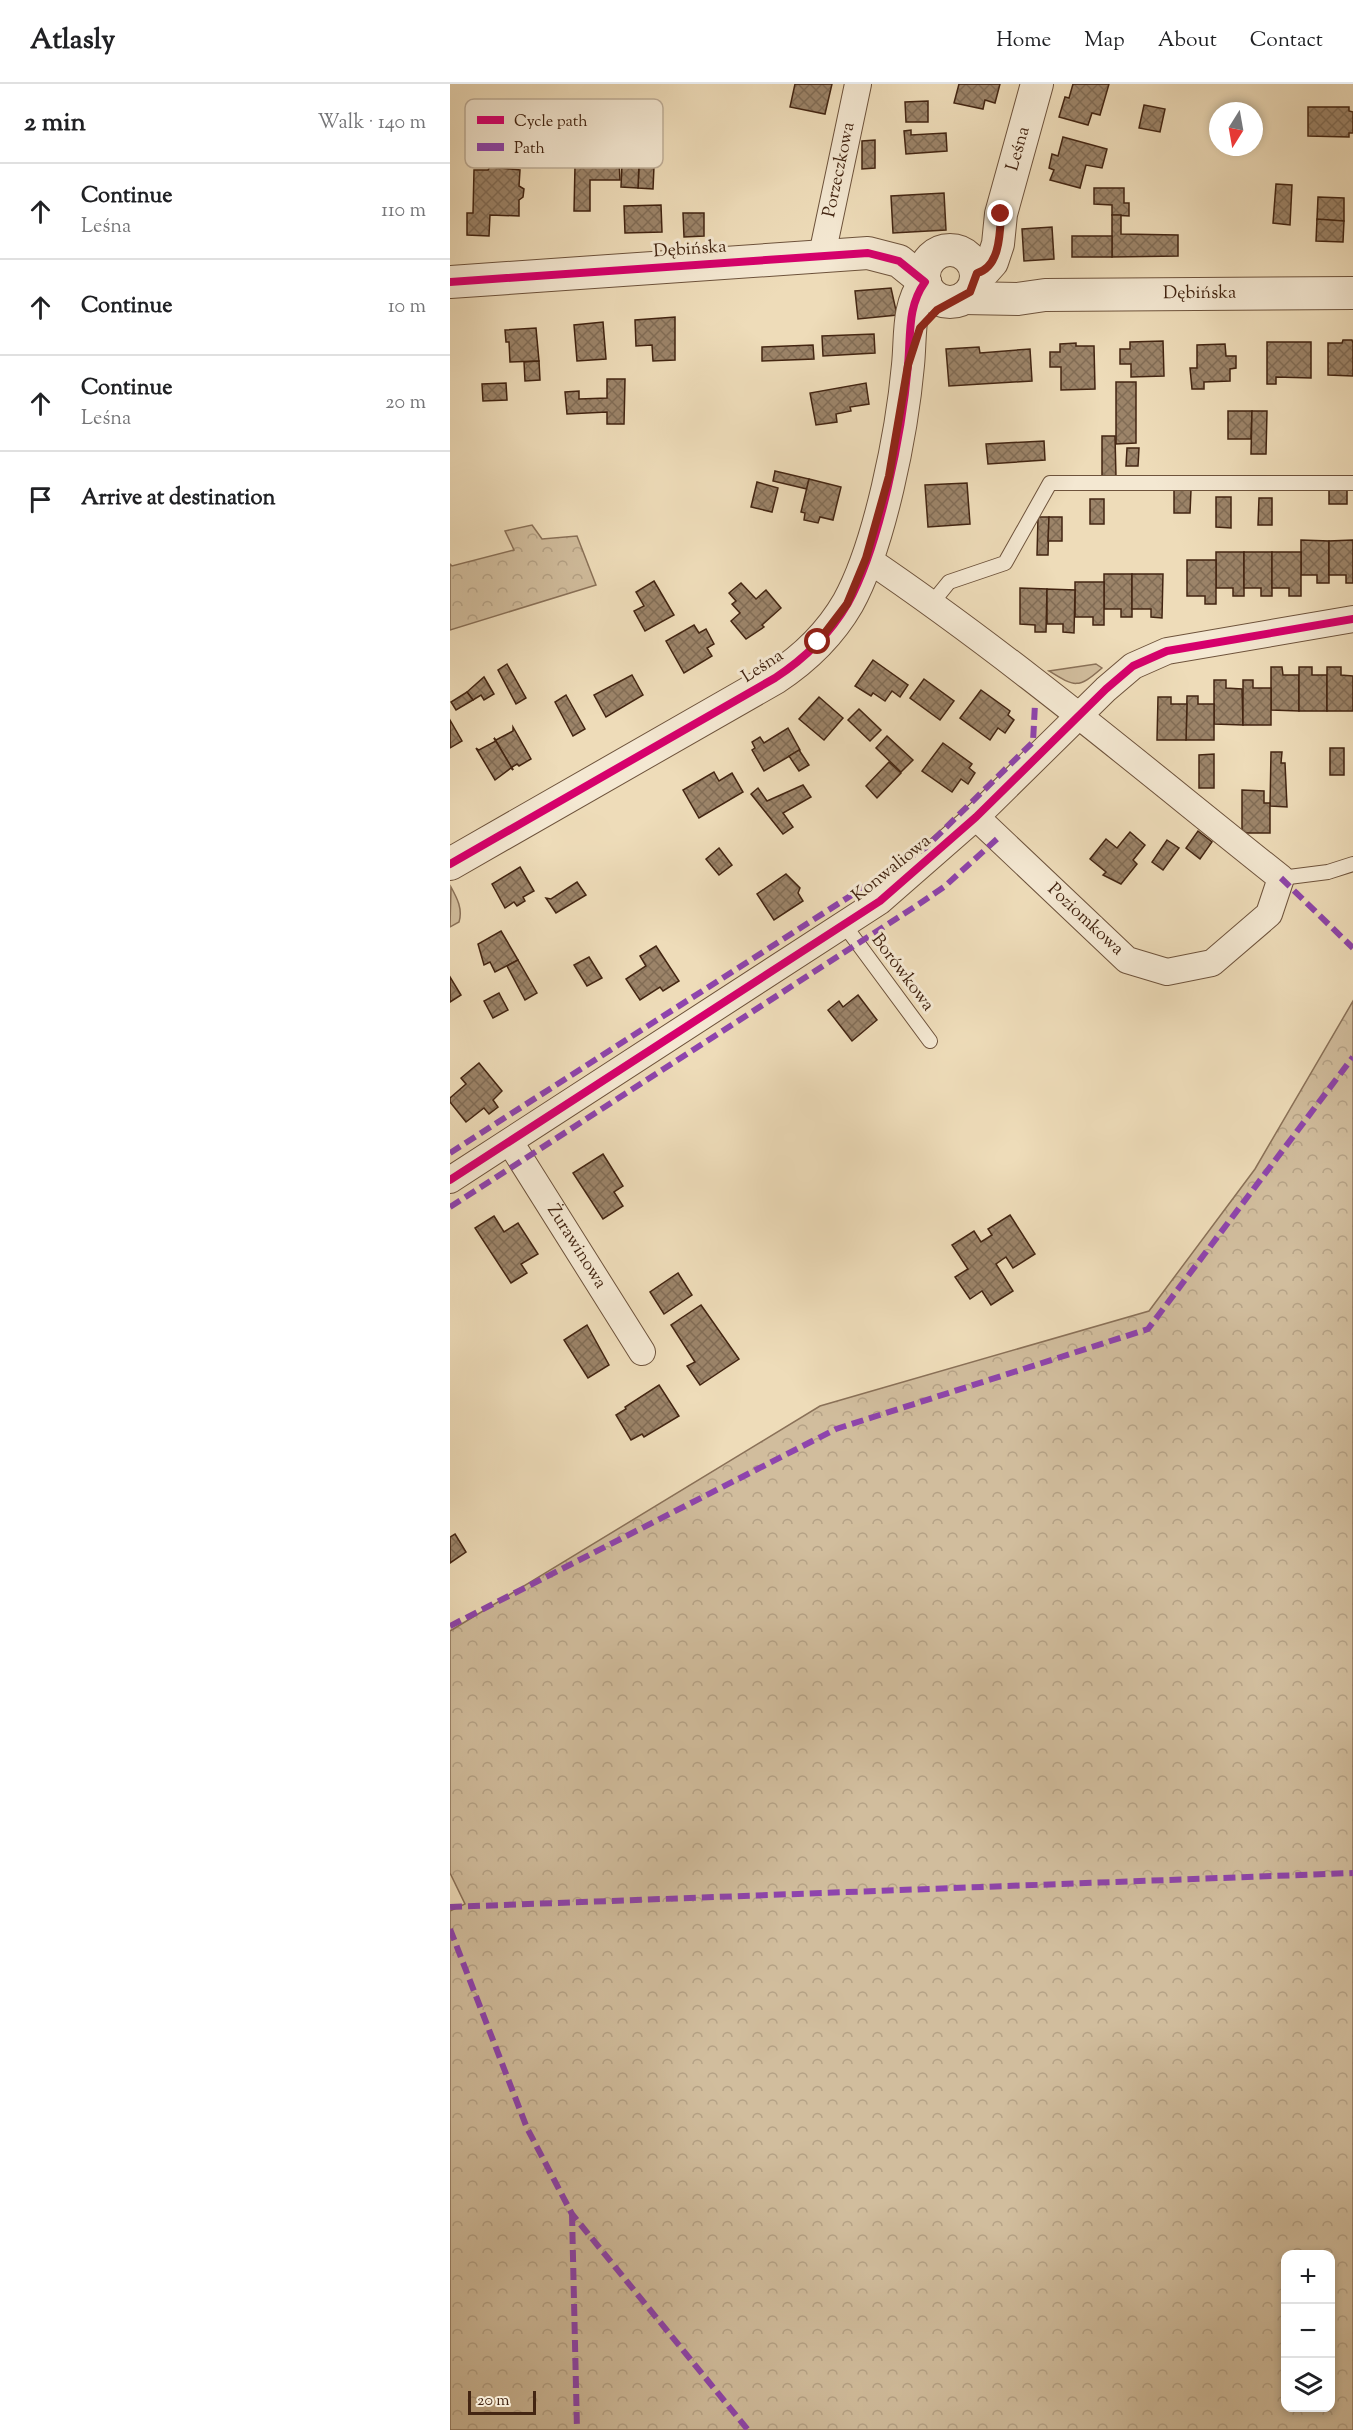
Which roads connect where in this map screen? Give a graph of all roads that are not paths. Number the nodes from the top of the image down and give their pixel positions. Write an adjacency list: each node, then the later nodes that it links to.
1 (858, 84): 4 (street, Porzeczkowa)
2 (1037, 84): 5 (street, Leśna)
3 (868, 254): 4 (street, Dębińska); 5 (street, Dębińska); 7 (street, Dębińska)
4 (822, 255): 6 (street, Dębińska)
5 (958, 275): 7 (street, Leśna); 8 (street, Dębińska); 9 (street, Leśna)
6 (450, 282)
7 (925, 282): 9 (street, Leśna)
8 (1353, 293)
9 (908, 365): 11 (street, Leśna)
10 (1353, 483): 12 (lane)
11 (866, 558): 12 (street); 16 (street, Leśna)
12 (932, 603): 14 (street)
13 (1353, 619): 14 (street, Konwaliowa)
14 (1078, 716): 15 (street, Konwaliowa); 18 (street)
15 (976, 817): 18 (street, Poziomkowa); 19 (street, Konwaliowa)
16 (450, 864)
17 (1353, 864): 18 (lane)
18 (1281, 878)
19 (844, 926): 20 (lane, Borówkowa); 21 (street, Konwaliowa)
20 (930, 1041)
21 (510, 1142): 22 (street, Konwaliowa); 23 (street, Żurawinowa)
22 (450, 1180)
23 (642, 1352)

